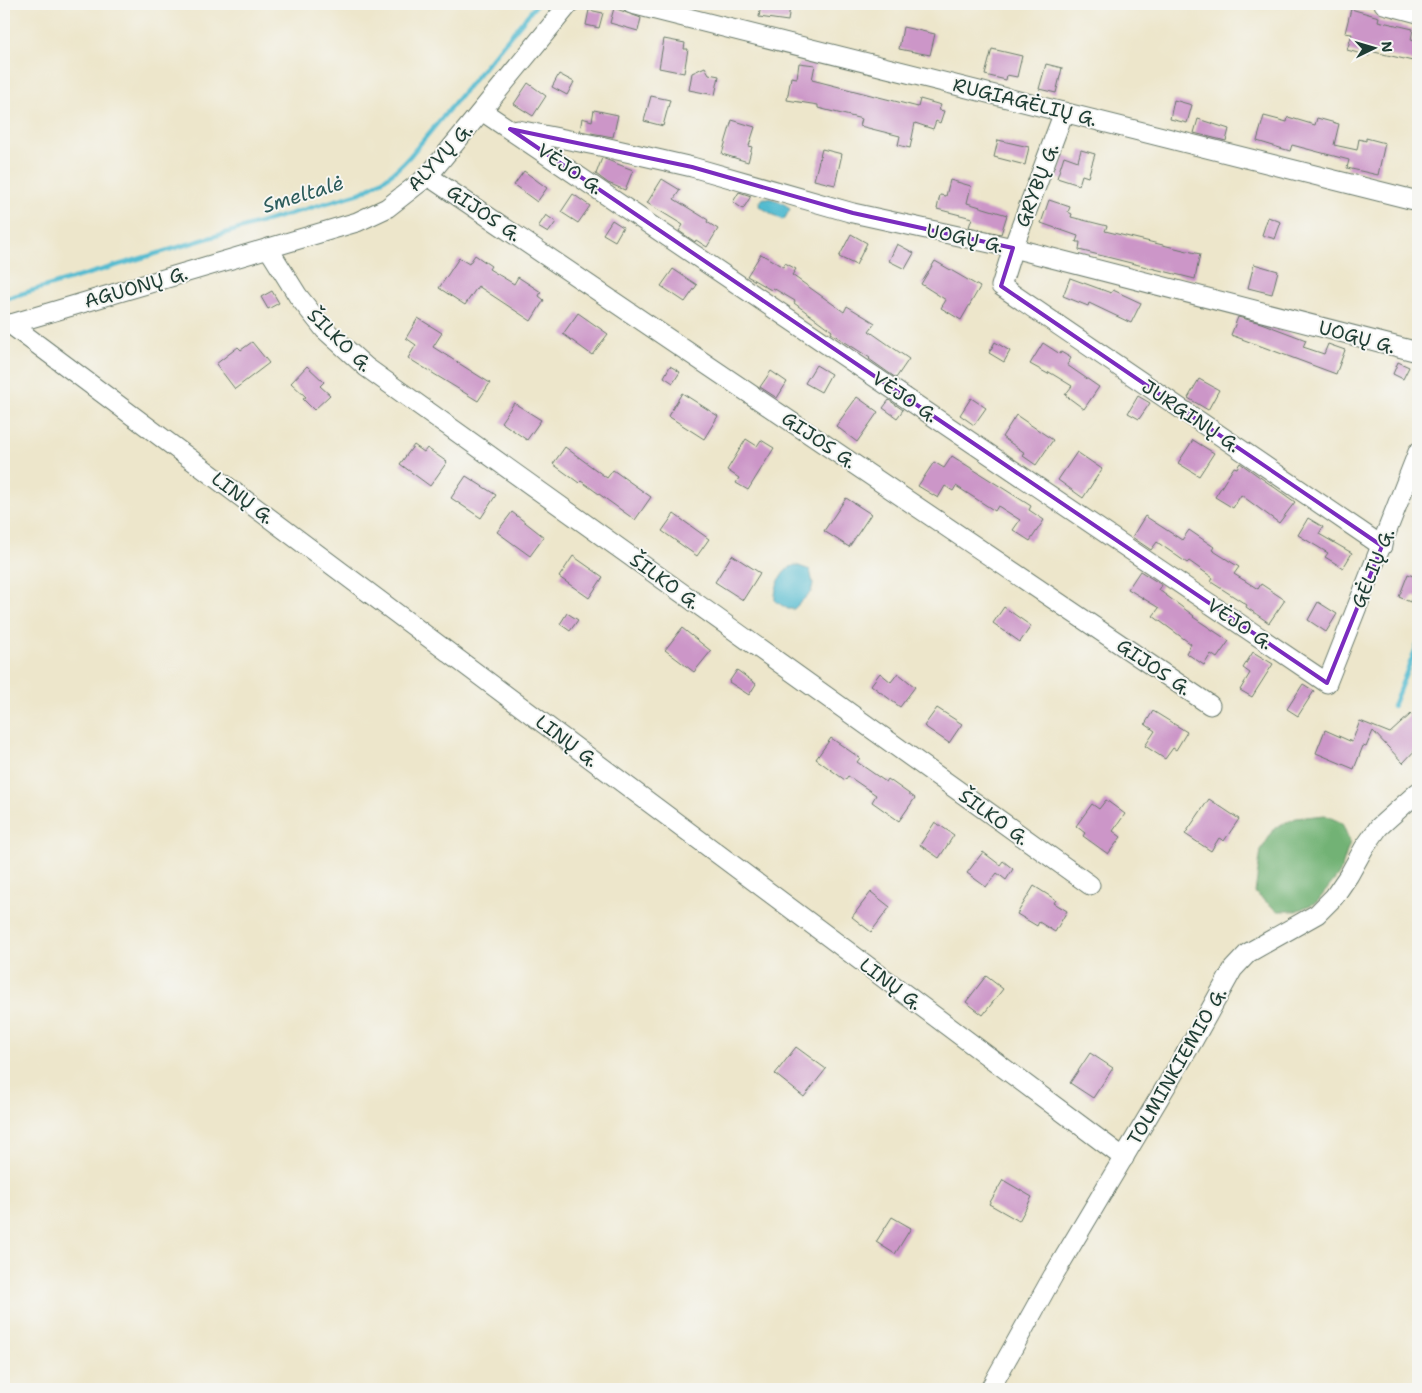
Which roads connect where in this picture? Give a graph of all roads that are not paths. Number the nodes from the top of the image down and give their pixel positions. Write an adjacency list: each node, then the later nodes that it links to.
1 (569, 4): 5 (street, ALYVŲ G.)
2 (632, 4): 6 (street, RUGIAGĖLIŲ G.)
3 (1384, 4): 4 (street)
4 (1418, 12)
5 (482, 111): 7 (street, VĖJO G.); 8 (street, ALYVŲ G.)
6 (1064, 112): 9 (street, RUGIAGĖLIŲ G.); 11 (street, GRYBŲ G.)
7 (510, 129): 11 (street, UOGŲ G.); 17 (street, VĖJO G.)
8 (428, 176): 10 (street, ALYVŲ G.); 18 (street, GIJOS G.)
9 (1418, 201)
10 (268, 248): 13 (street, AGUONŲ G.); 20 (street, ŠILKO G.)
11 (1013, 248): 12 (street, GRYBŲ G.); 14 (street, UOGŲ G.)
12 (1001, 286): 16 (street, JURGINŲ G.)
13 (7, 325): 21 (street, LINŲ G.)
14 (1418, 352)
15 (1418, 452): 16 (street, GĖLIŲ G.)
16 (1382, 546): 17 (street, GĖLIŲ G.)
17 (1327, 683)
18 (1210, 705)
19 (1418, 792): 21 (street, TOLMINKIEMIO G.)
20 (1090, 885)
21 (1124, 1158): 22 (street, TOLMINKIEMIO G.)
22 (990, 1389)

